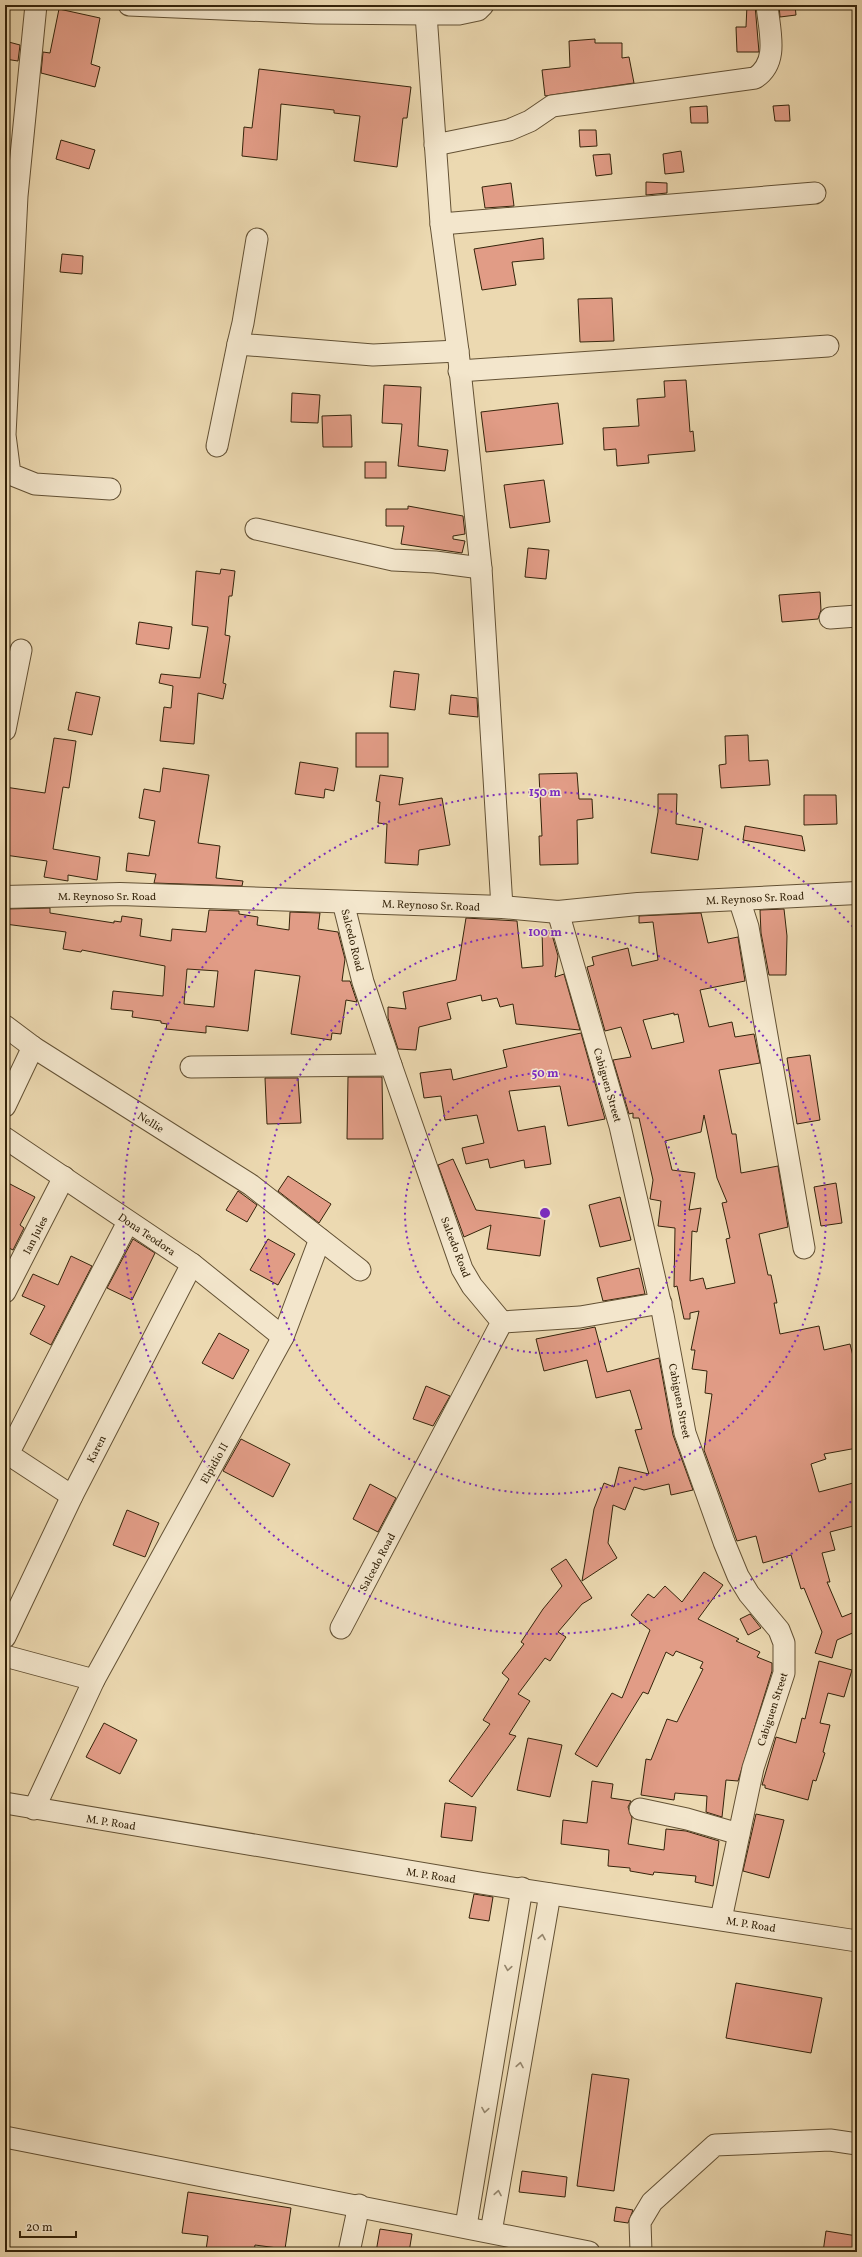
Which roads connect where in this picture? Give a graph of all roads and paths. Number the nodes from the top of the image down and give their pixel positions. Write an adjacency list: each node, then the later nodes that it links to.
1 (36, 5): 14 (street)
2 (129, 5): 5 (street)
3 (483, 5): 5 (street)
4 (767, 5): 6 (street)
5 (426, 14): 6 (street)
6 (435, 145): 8 (street)
7 (815, 193): 8 (street)
8 (441, 224): 12 (street)
9 (257, 239): 10 (street)
10 (238, 344): 12 (street); 13 (street)
11 (828, 346): 12 (street)
12 (458, 361): 16 (street)
13 (217, 446)
14 (110, 489)
15 (256, 529): 16 (street)
16 (481, 568): 25 (street)
17 (857, 616): 18 (street)
18 (830, 618)
19 (21, 650): 20 (street)
20 (5, 730)
21 (857, 892): 23 (street, M. Reynoso Sr. Road)
22 (5, 897): 24 (street, M. Reynoso Sr. Road)
23 (739, 898): 26 (street, M. Reynoso Sr. Road); 36 (street)
24 (343, 902): 25 (street, M. Reynoso Sr. Road); 29 (street, Salcedo Road)
25 (502, 907): 26 (street, M. Reynoso Sr. Road)
26 (558, 912): 40 (street, Cabiguen Street)
27 (5, 1026): 28 (street, Nellie)
28 (33, 1047): 31 (street); 35 (street, Nellie)
29 (391, 1066): 30 (street); 41 (street, Salcedo Road)
30 (191, 1067)
31 (5, 1106)
32 (5, 1138): 33 (street, Dona Teodora)
33 (64, 1177): 34 (street, Dona Teodora); 39 (street, Ian Jules)
34 (128, 1222): 37 (street, Dona Teodora); 43 (street)
35 (320, 1239): 38 (street, Nellie); 42 (street, Elpidio II)
36 (804, 1248)
37 (192, 1264): 42 (street, Dona Teodora); 44 (street, Karen)
38 (360, 1270)
39 (5, 1292)
40 (661, 1303): 41 (street); 52 (street, Cabiguen Street)
41 (502, 1322): 45 (street, Salcedo Road)
42 (283, 1336): 48 (street, Elpidio II)
43 (7, 1453): 44 (street)
44 (72, 1496): 46 (street, Karen)
45 (341, 1628)
46 (5, 1637)
47 (5, 1656): 48 (street)
48 (94, 1680): 50 (street, Elpidio II)
49 (5, 1803): 50 (street, M. P. Road)
50 (34, 1809): 53 (street, M. P. Road)
51 (640, 1809): 52 (street)
52 (739, 1834): 55 (street, Cabiguen Street)
53 (522, 1888): 54 (street, M. P. Road); 60 (street, one-way to 60)
54 (550, 1894): 55 (street, M. P. Road); 61 (street, one-way to 54)
55 (721, 1919): 56 (street, M. P. Road)
56 (857, 1941)
57 (5, 2136): 59 (street)
58 (857, 2144): 64 (street)
59 (359, 2205): 60 (street); 62 (street)
60 (466, 2226): 61 (street)
61 (491, 2232): 63 (street)
62 (349, 2252)
63 (589, 2252)
64 (641, 2252)

